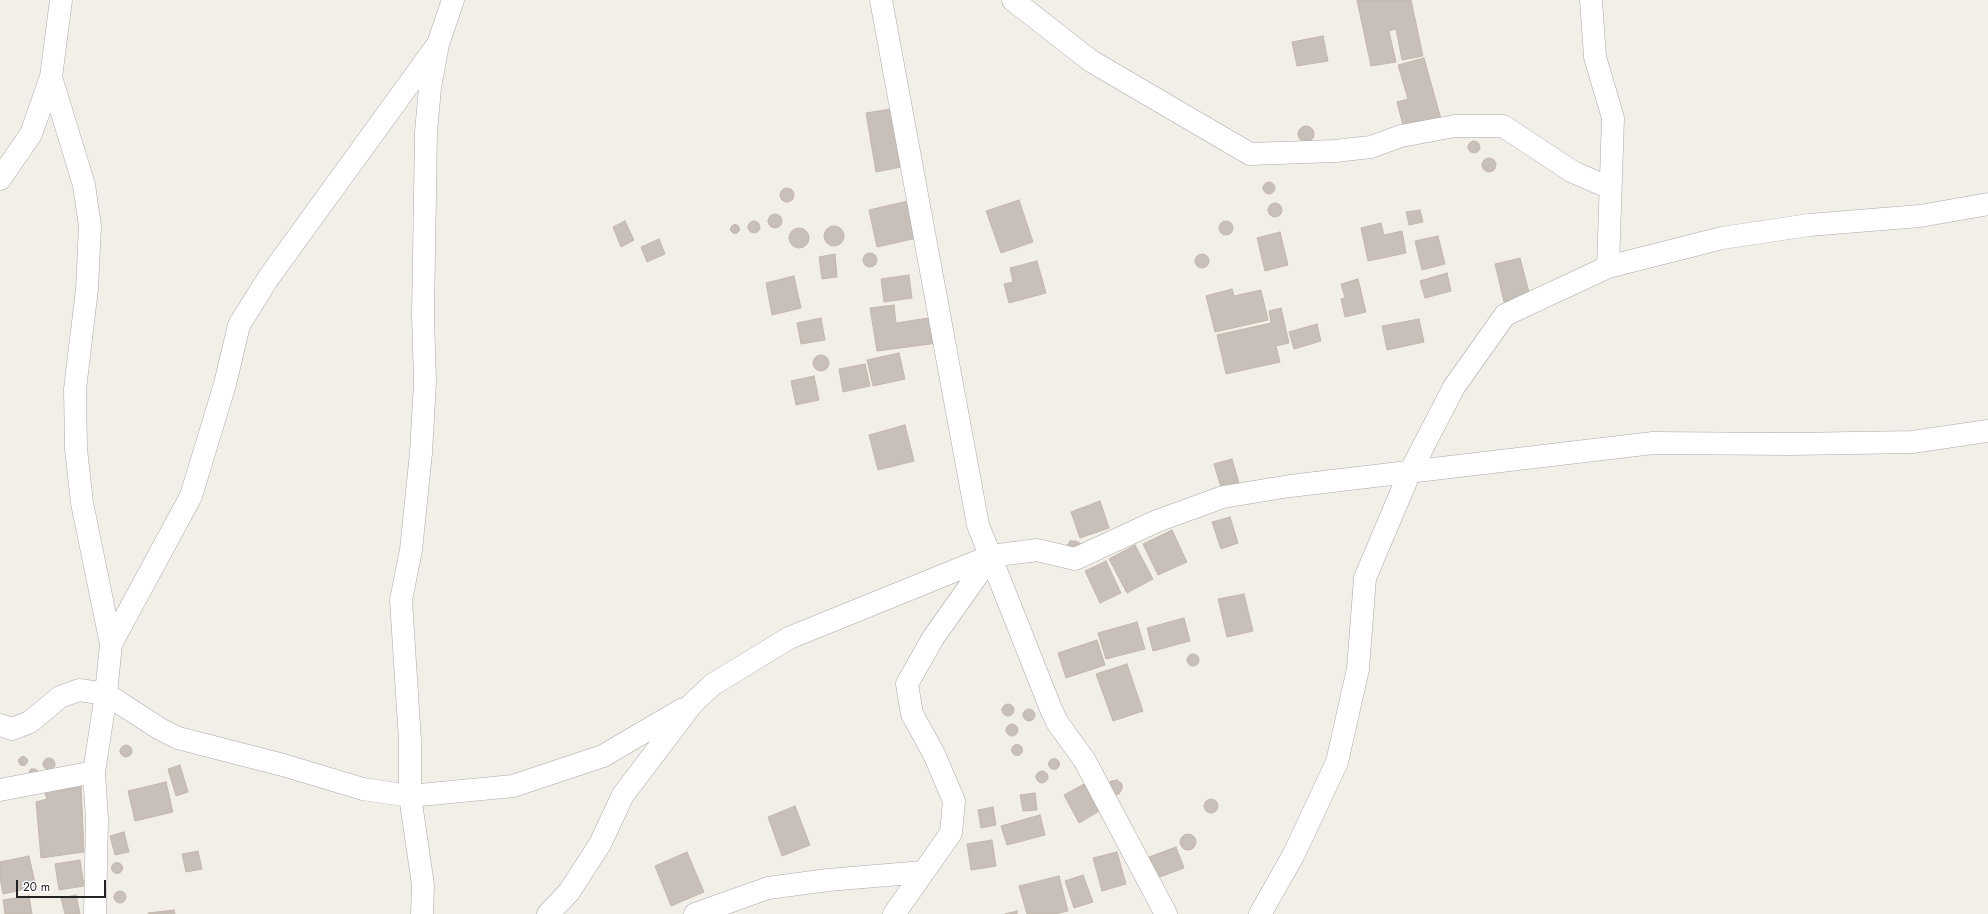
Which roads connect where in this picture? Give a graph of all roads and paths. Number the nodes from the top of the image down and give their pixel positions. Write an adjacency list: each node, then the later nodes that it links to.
1 (61, 0): 7 (street)
2 (453, 0): 6 (street)
3 (880, 0): 14 (street)
4 (1013, 0): 9 (street)
5 (1591, 0): 9 (street)
6 (438, 44): 15 (street); 21 (street)
7 (51, 77): 8 (street); 15 (street)
8 (0, 179)
9 (1610, 188): 11 (street)
10 (1988, 204): 11 (street)
11 (1608, 267): 13 (street)
12 (1988, 431): 13 (street)
13 (1410, 472): 14 (street); 29 (street)
14 (991, 556): 17 (street); 22 (street); 28 (street)
15 (110, 644): 16 (street)
16 (106, 694): 18 (street); 19 (street); 21 (street)
17 (692, 704): 21 (street); 25 (street)
18 (0, 725)
19 (94, 772): 20 (street); 23 (street)
20 (0, 790)
21 (410, 796): 24 (street)
22 (923, 872): 26 (street); 27 (street)
23 (95, 914)
24 (422, 914)
25 (548, 914)
26 (695, 914)
27 (894, 914)
28 (1166, 914)
29 (1260, 914)

